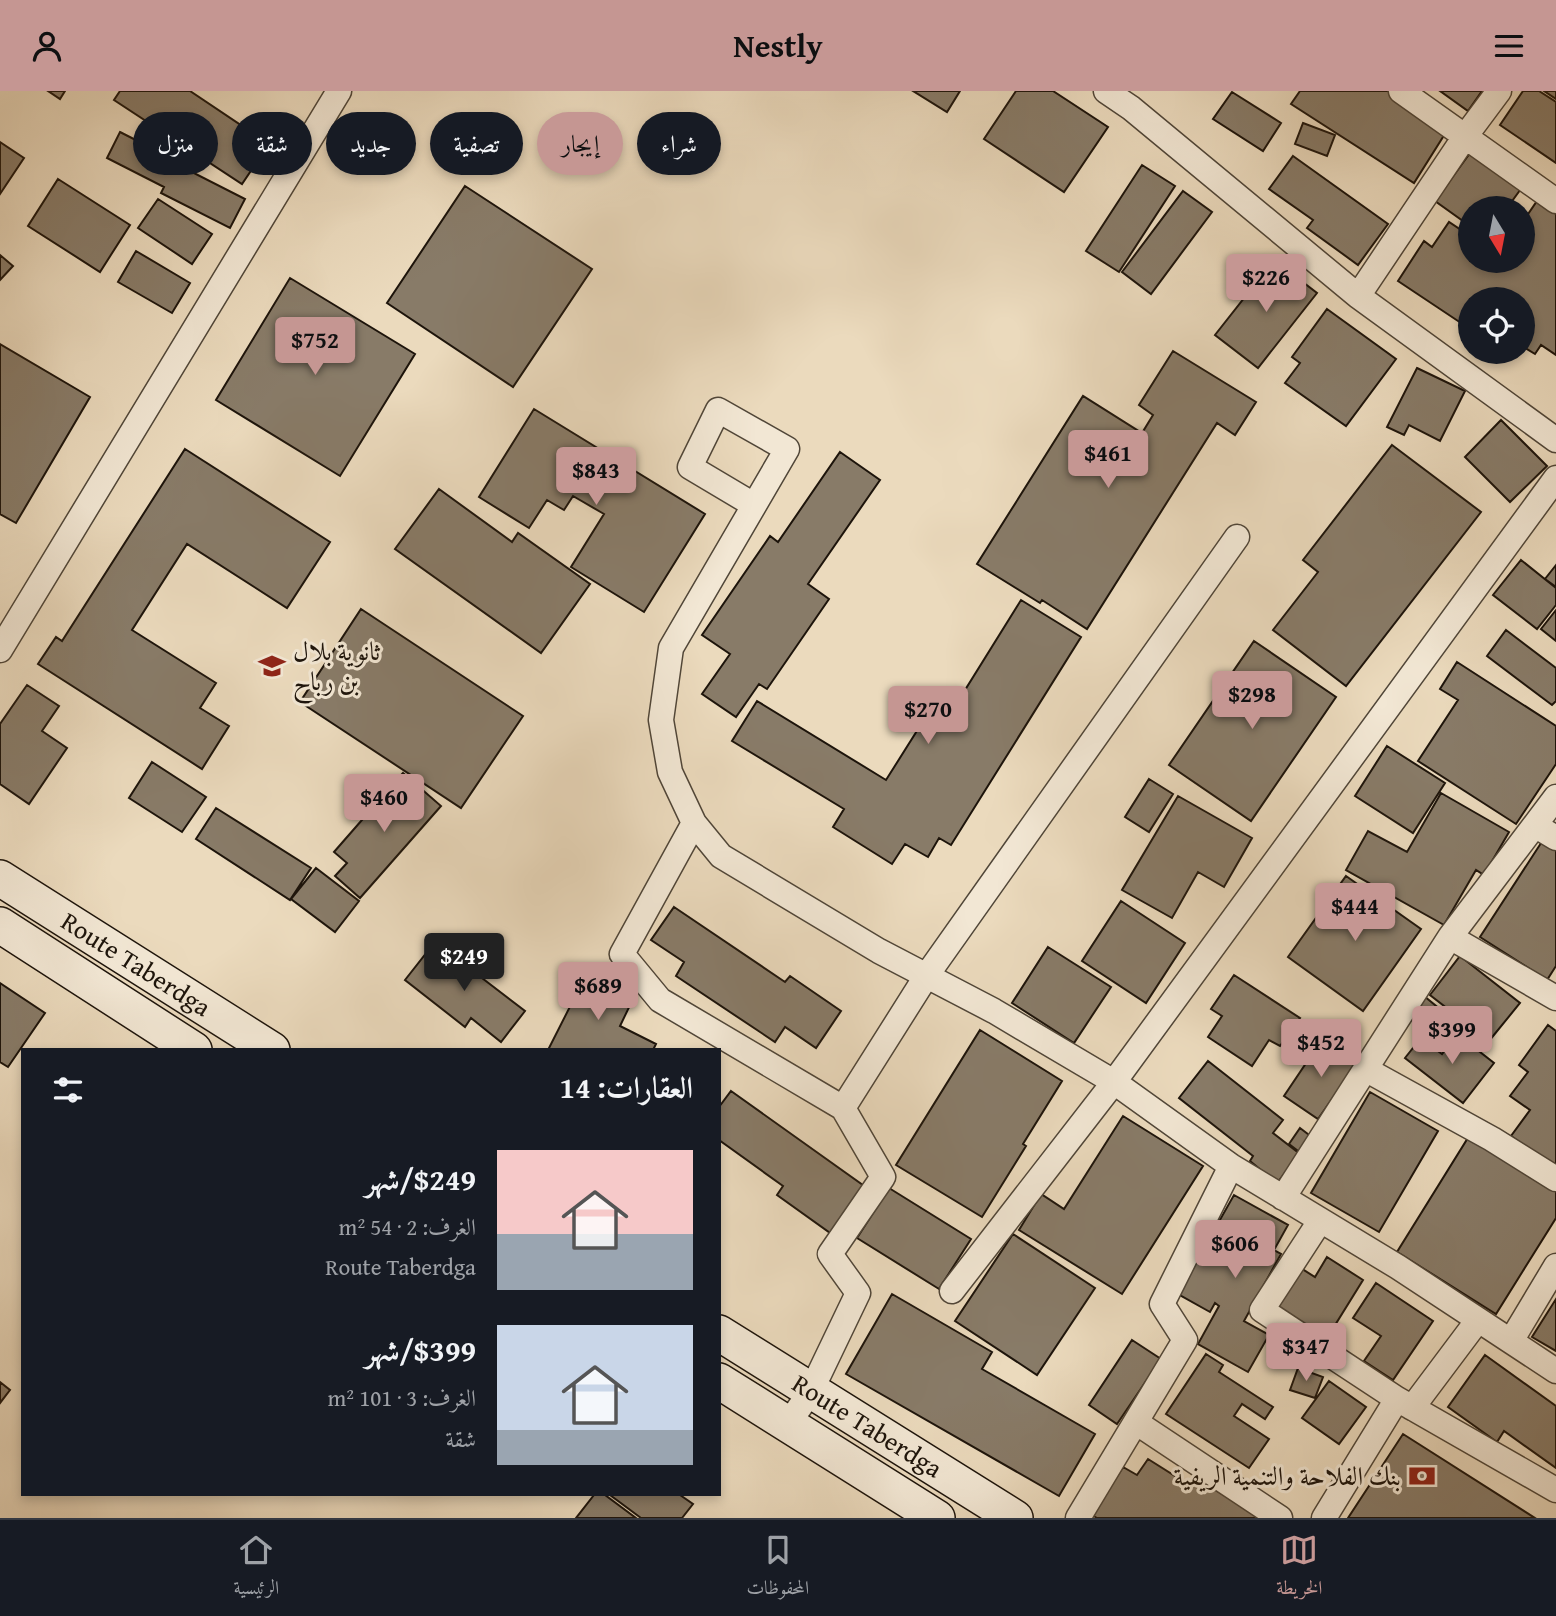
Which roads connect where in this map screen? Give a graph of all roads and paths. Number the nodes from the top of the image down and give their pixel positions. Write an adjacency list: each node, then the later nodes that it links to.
1 (339, 91): 13 (street)
2 (1106, 91): 5 (street)
3 (1401, 91): 6 (street)
4 (1499, 91): 6 (street)
5 (1137, 100): 8 (street)
6 (1464, 138): 7 (street); 8 (street)
7 (1556, 201)
8 (1358, 296): 9 (street)
9 (1556, 440)
10 (1556, 478): 25 (street)
11 (754, 505): 15 (street)
12 (1237, 537): 20 (street)
13 (0, 650)
14 (1556, 797): 16 (street)
15 (694, 823): 20 (street); 26 (street)
16 (1546, 832): 19 (street)
17 (0, 878): 23 (main road, Route Taberdga)
18 (0, 925): 22 (main road, Route Taberdga)
19 (1450, 937): 21 (street); 24 (street)
20 (927, 975): 25 (street); 26 (street)
21 (1556, 998)
22 (191, 1048)
23 (269, 1048)
24 (1365, 1069): 28 (street); 29 (street)
25 (1114, 1082): 27 (street); 32 (street)
26 (843, 1108): 38 (street)
27 (1231, 1166): 29 (street); 40 (street)
28 (1556, 1179)
29 (1283, 1198): 30 (street)
30 (1320, 1221): 33 (street); 39 (street)
31 (1556, 1266): 35 (street)
32 (952, 1291)
33 (1478, 1320): 35 (street); 39 (street)
34 (721, 1334): 38 (main road, Route Taberdga)
35 (1511, 1341): 36 (street)
36 (1556, 1371)
37 (721, 1382): 41 (main road, Route Taberdga)
38 (811, 1391): 41 (street); 43 (main road, Route Taberdga)
39 (1405, 1403): 42 (street); 47 (street)
40 (1137, 1423): 45 (street); 46 (street)
41 (788, 1424): 44 (main road, Route Taberdga)
42 (1556, 1490)
43 (998, 1514)
44 (937, 1518)
45 (1078, 1518)
46 (1280, 1518)
47 (1324, 1518)

